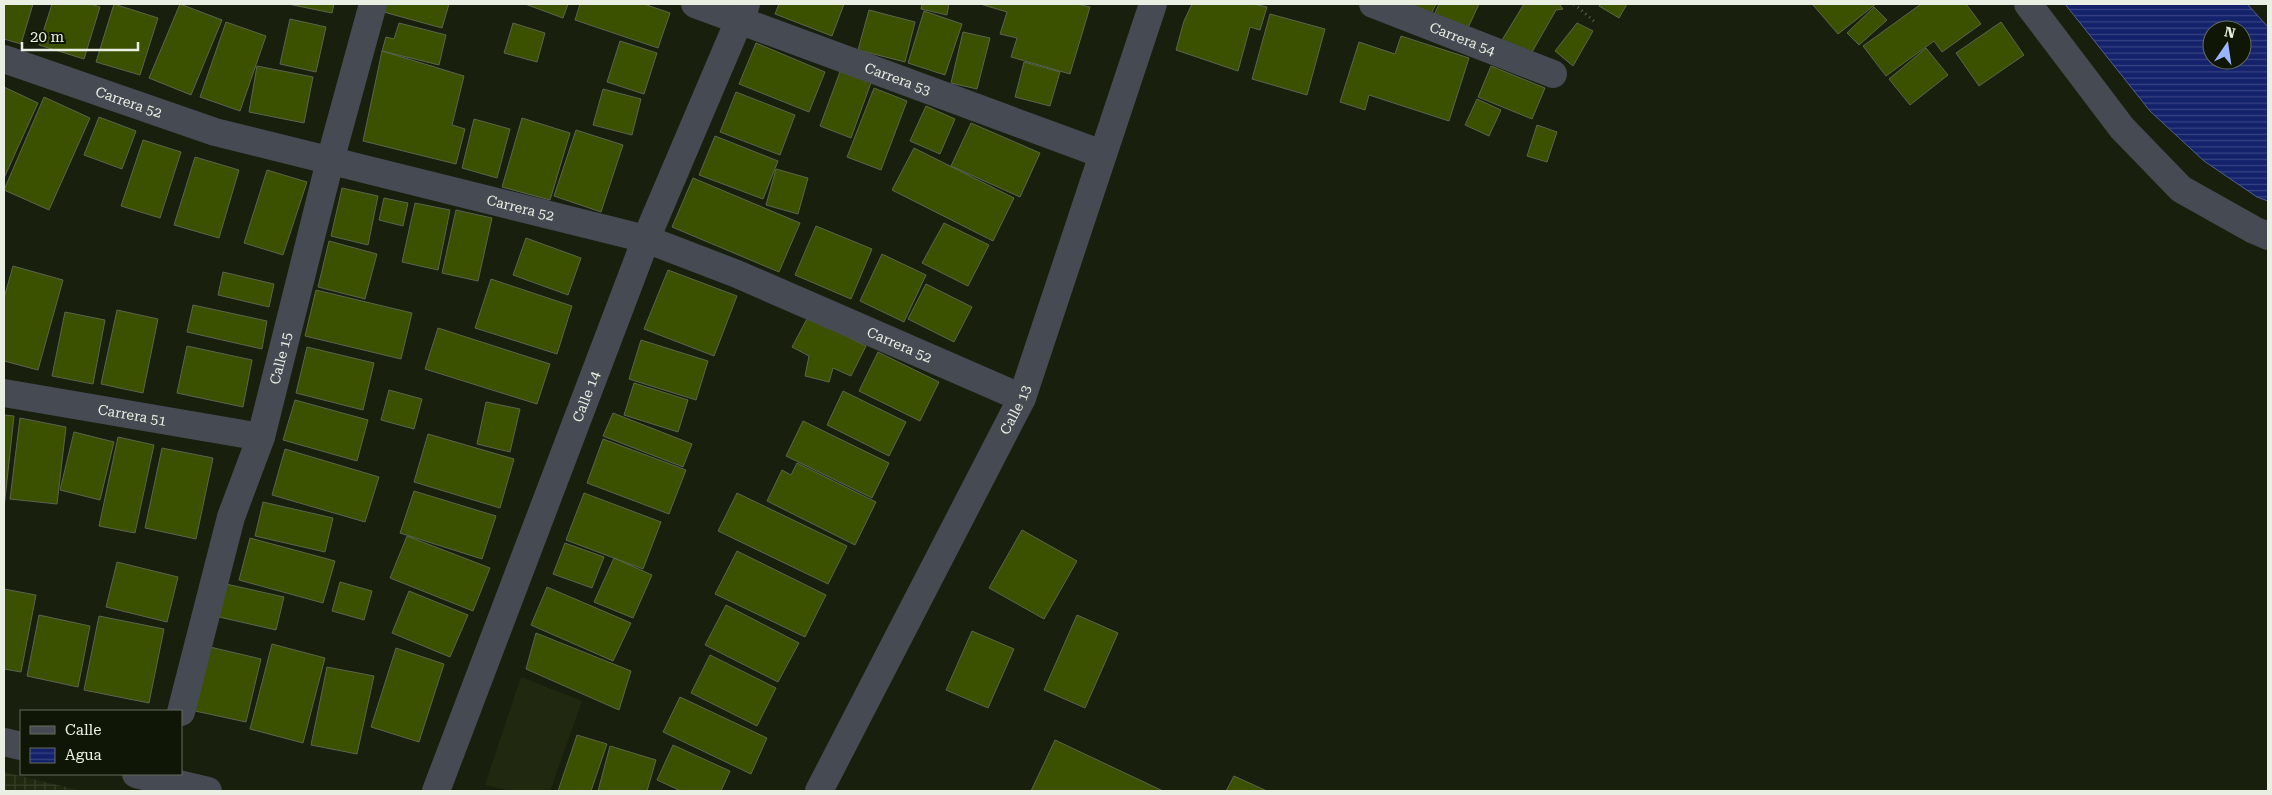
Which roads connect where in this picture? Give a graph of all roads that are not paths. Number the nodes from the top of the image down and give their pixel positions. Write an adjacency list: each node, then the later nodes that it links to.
1 (373, 4): 10 (street, Calle 15)
2 (695, 4): 6 (street, Carrera 53)
3 (1152, 4): 9 (street, Calle 13)
4 (1374, 4): 8 (street, Carrera 54)
5 (2028, 4): 11 (street)
6 (743, 12): 9 (street, Carrera 53); 12 (street, Calle 14)
7 (4, 60): 10 (street, Carrera 52)
8 (1553, 74)
9 (1102, 154): 14 (street, Calle 13)
10 (330, 162): 12 (street, Carrera 52); 15 (street, Calle 15)
11 (2268, 236)
12 (646, 239): 14 (street, Carrera 52); 22 (street, Calle 14)
13 (4, 393): 15 (street, Carrera 51)
14 (1022, 398): 23 (street, Calle 13)
15 (261, 437): 16 (street, Calle 15)
16 (182, 710)
17 (4, 742): 18 (street)
18 (20, 746)
19 (146, 775): 20 (street)
20 (165, 777): 21 (street)
21 (208, 791)
22 (436, 791)
23 (819, 791)

